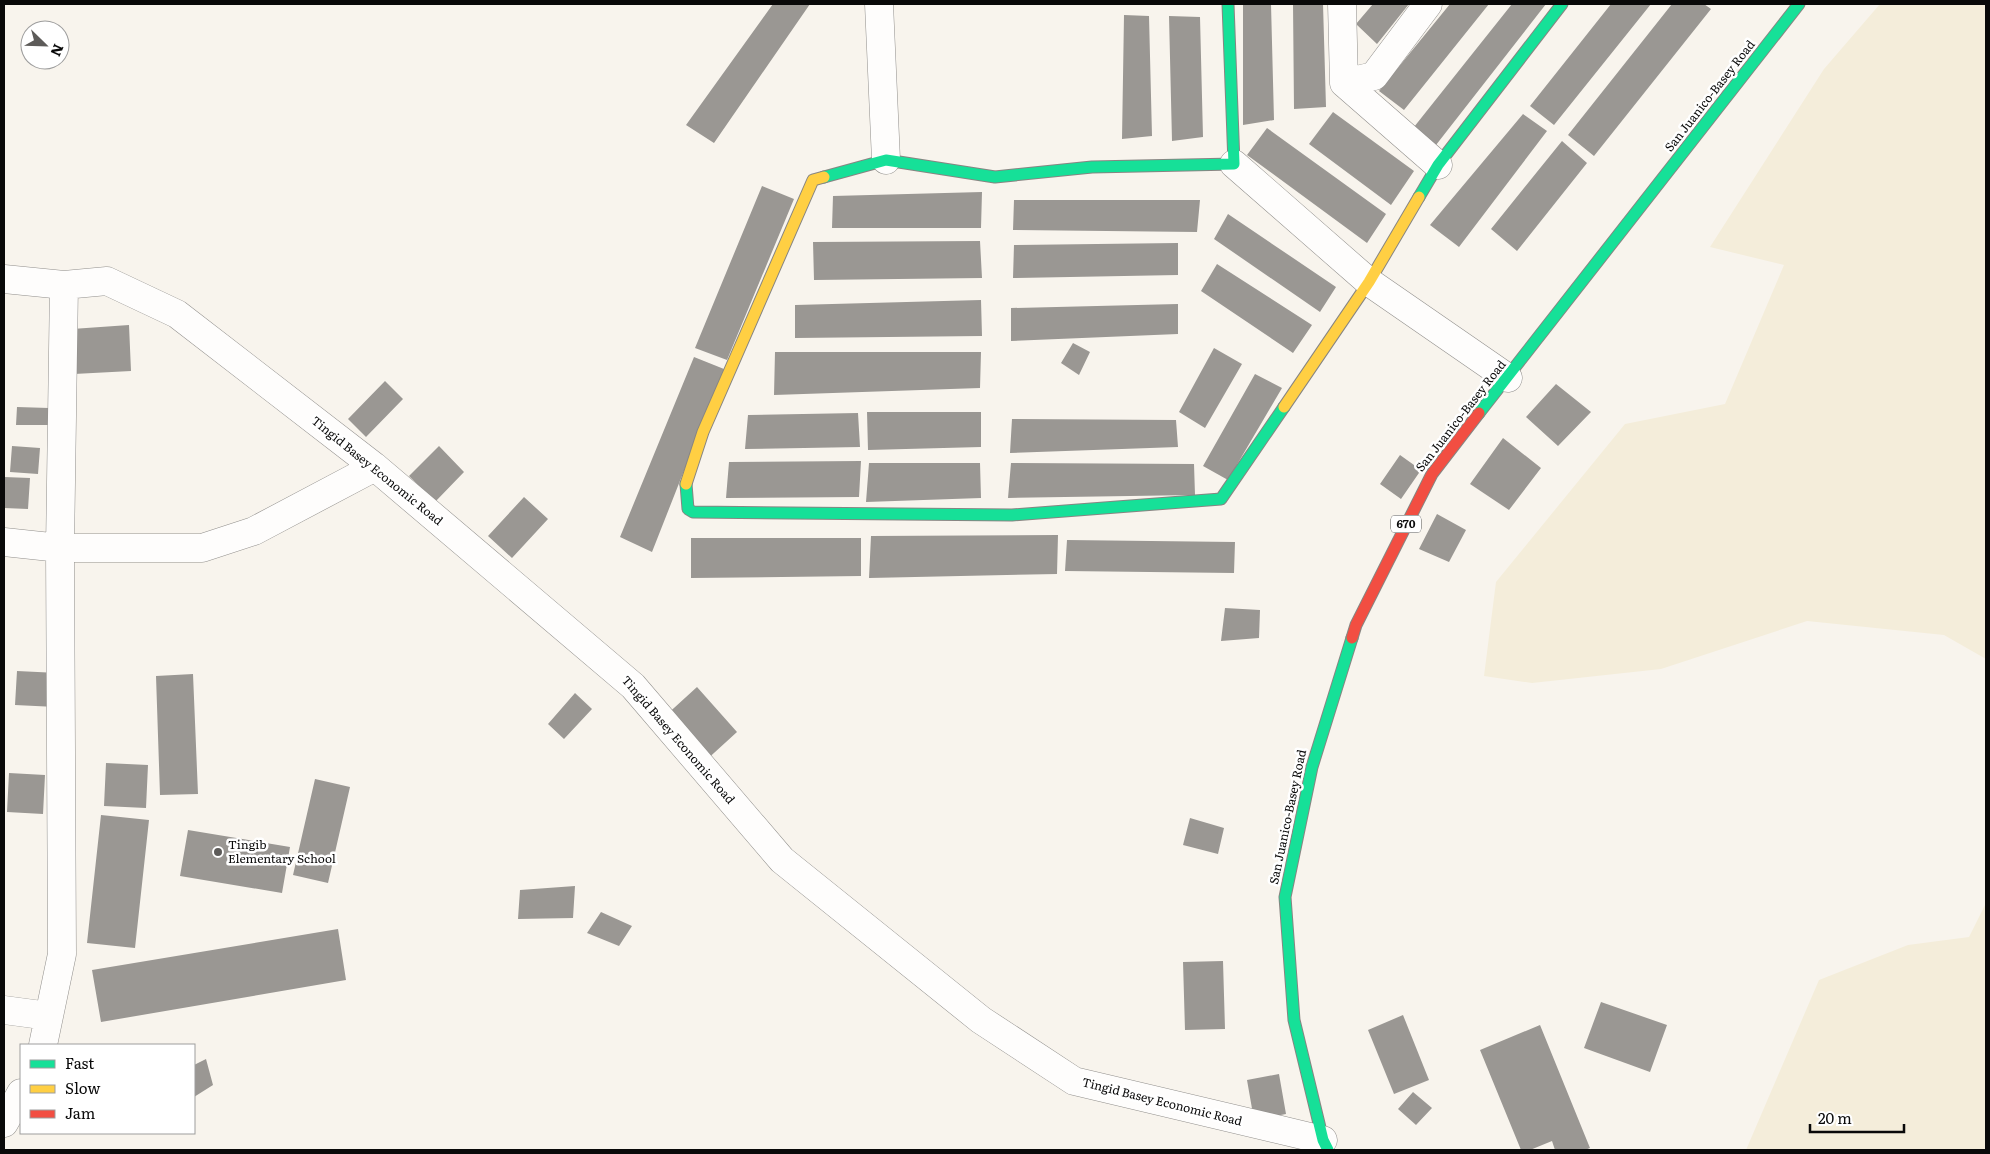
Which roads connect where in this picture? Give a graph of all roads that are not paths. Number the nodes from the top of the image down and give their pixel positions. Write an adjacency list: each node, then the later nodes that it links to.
1 (879, 4): 8 (street)
2 (1228, 4): 9 (street)
3 (1342, 4): 7 (street)
4 (1428, 4): 7 (street)
5 (1562, 4): 10 (street)
6 (1799, 4): 14 (street, San Juanico-Basey Road / 670)
7 (1344, 83): 10 (street)
8 (886, 160): 9 (street); 12 (street)
9 (1234, 164): 12 (street)
10 (1438, 165): 12 (street)
11 (4, 278): 13 (street, Tingid Basey Economic Road)
12 (1369, 282): 14 (street)
13 (64, 285): 15 (street, Tingid Basey Economic Road); 17 (street)
14 (1508, 378): 23 (street, San Juanico-Basey Road / 670)
15 (375, 467): 17 (street); 23 (street, Tingid Basey Economic Road)
16 (4, 542): 17 (street)
17 (60, 548): 19 (street)
18 (4, 1010): 19 (street)
19 (49, 1016): 20 (street)
20 (43, 1044)
21 (20, 1095): 22 (street)
22 (4, 1123)
23 (1325, 1145)

